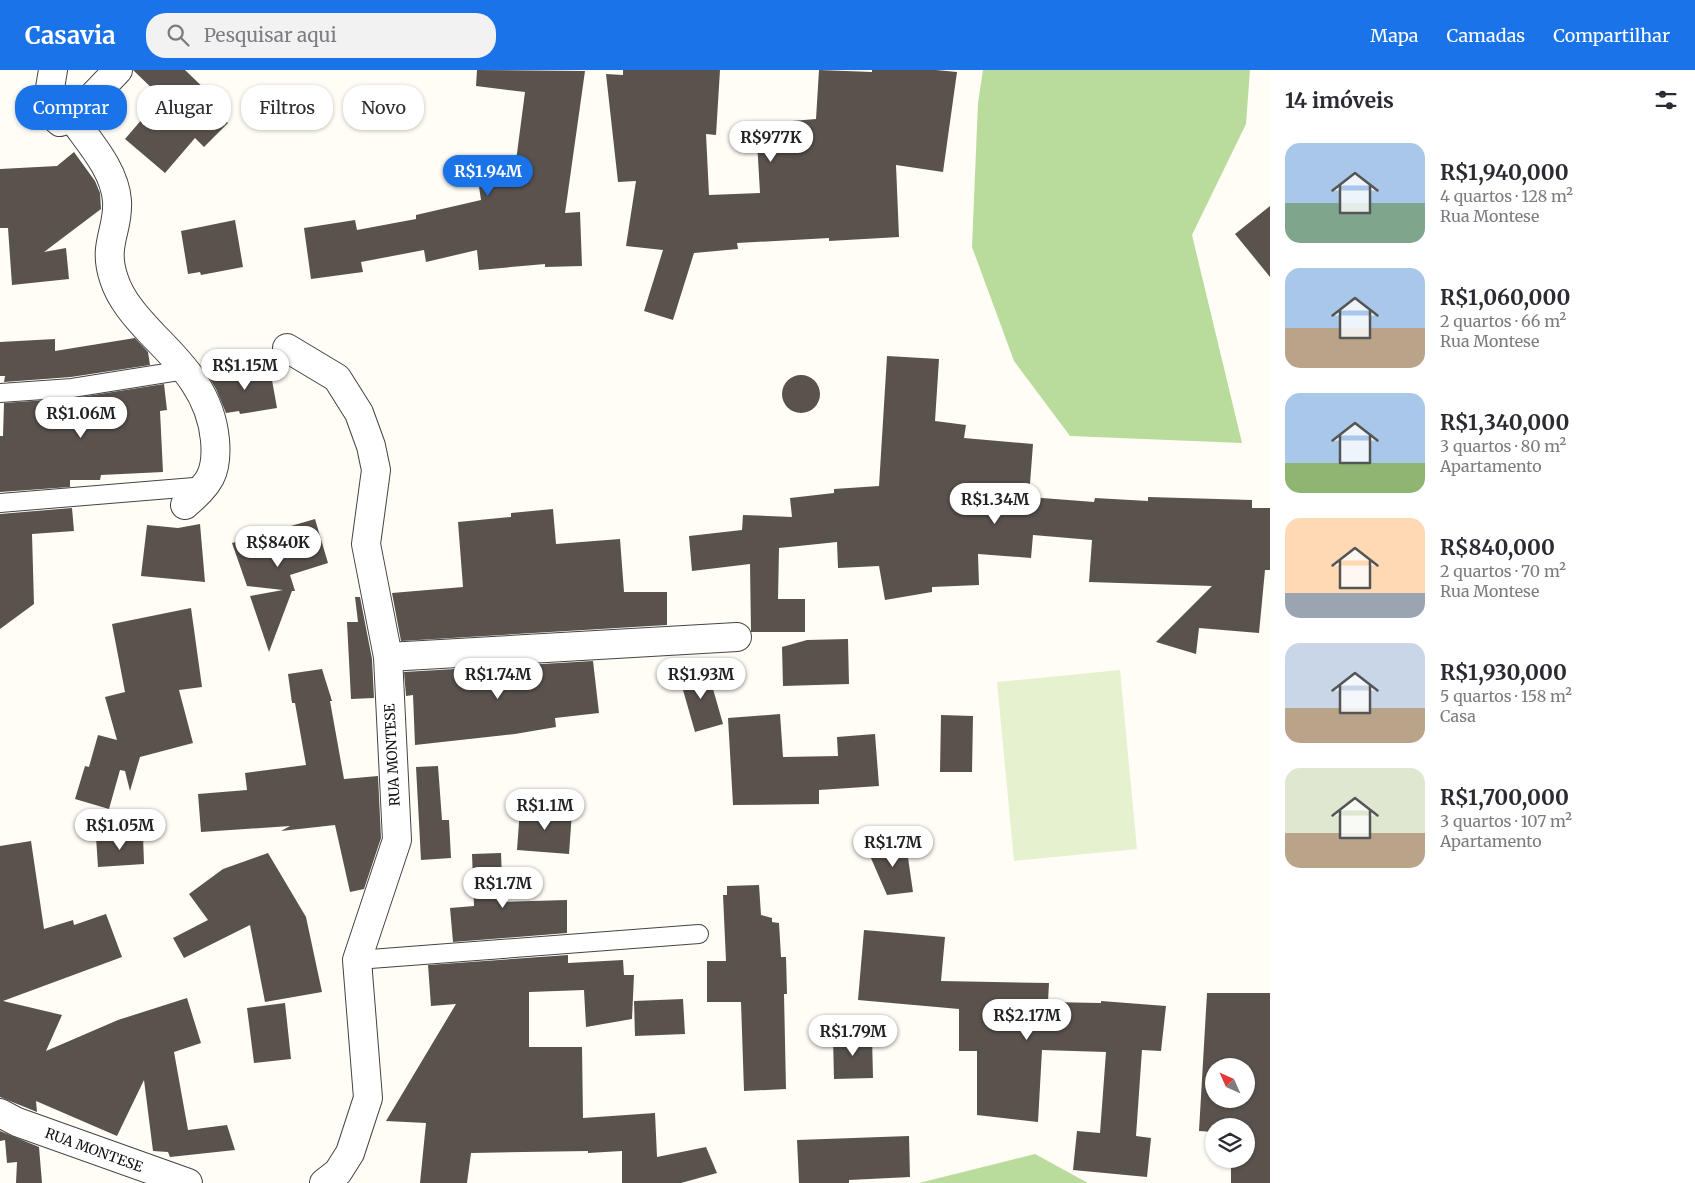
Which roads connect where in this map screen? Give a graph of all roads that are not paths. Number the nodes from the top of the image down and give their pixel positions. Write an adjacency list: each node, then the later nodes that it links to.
1 (53, 70): 3 (street)
2 (118, 70): 4 (street)
3 (50, 85)
4 (104, 85)
5 (81, 130): 7 (street)
6 (287, 348): 13 (street, RUA MONTESE)
7 (185, 370): 8 (lane); 9 (street)
8 (0, 394)
9 (206, 486): 10 (lane); 11 (street)
10 (0, 503)
11 (185, 505)
12 (737, 637): 13 (street)
13 (388, 657): 15 (street, RUA MONTESE)
14 (698, 934): 15 (lane)
15 (357, 960): 18 (street, RUA MONTESE)
16 (0, 1113): 17 (street, RUA MONTESE)
17 (188, 1183)
18 (324, 1183)

